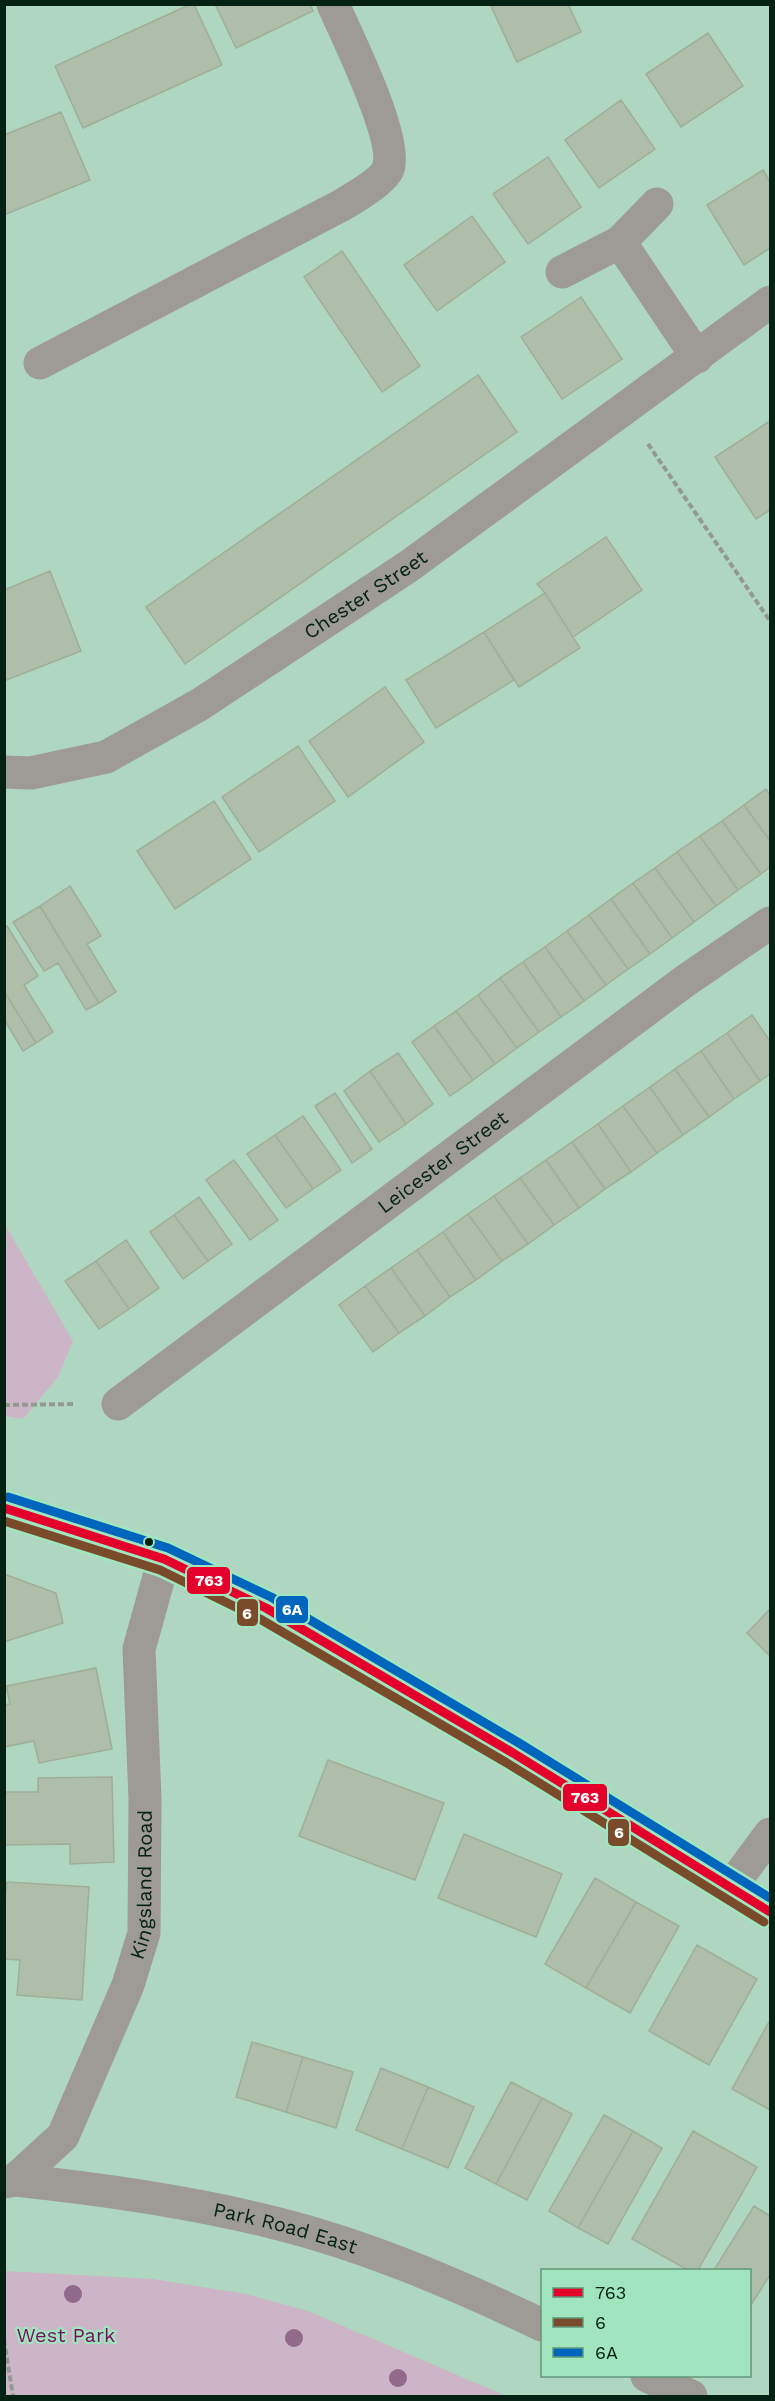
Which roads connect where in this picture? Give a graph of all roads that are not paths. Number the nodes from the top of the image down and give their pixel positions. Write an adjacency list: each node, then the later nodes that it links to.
1 (333, 4): 7 (street)
2 (657, 204): 3 (street)
3 (620, 242): 4 (street); 6 (street)
4 (562, 272)
5 (771, 302): 6 (street, Chester Street)
6 (697, 357): 8 (street, Chester Street)
7 (40, 363)
8 (4, 772)
9 (771, 923): 10 (street, Leicester Street)
10 (118, 1404)
11 (4, 1508): 12 (street)
12 (164, 1559): 14 (street); 16 (street, Kingsland Road)
13 (771, 1834): 14 (street)
14 (730, 1888): 15 (street)
15 (771, 1912)
16 (10, 2181): 17 (street, Park Road East)
17 (541, 2324)
18 (649, 2377): 19 (street)
19 (691, 2397)

